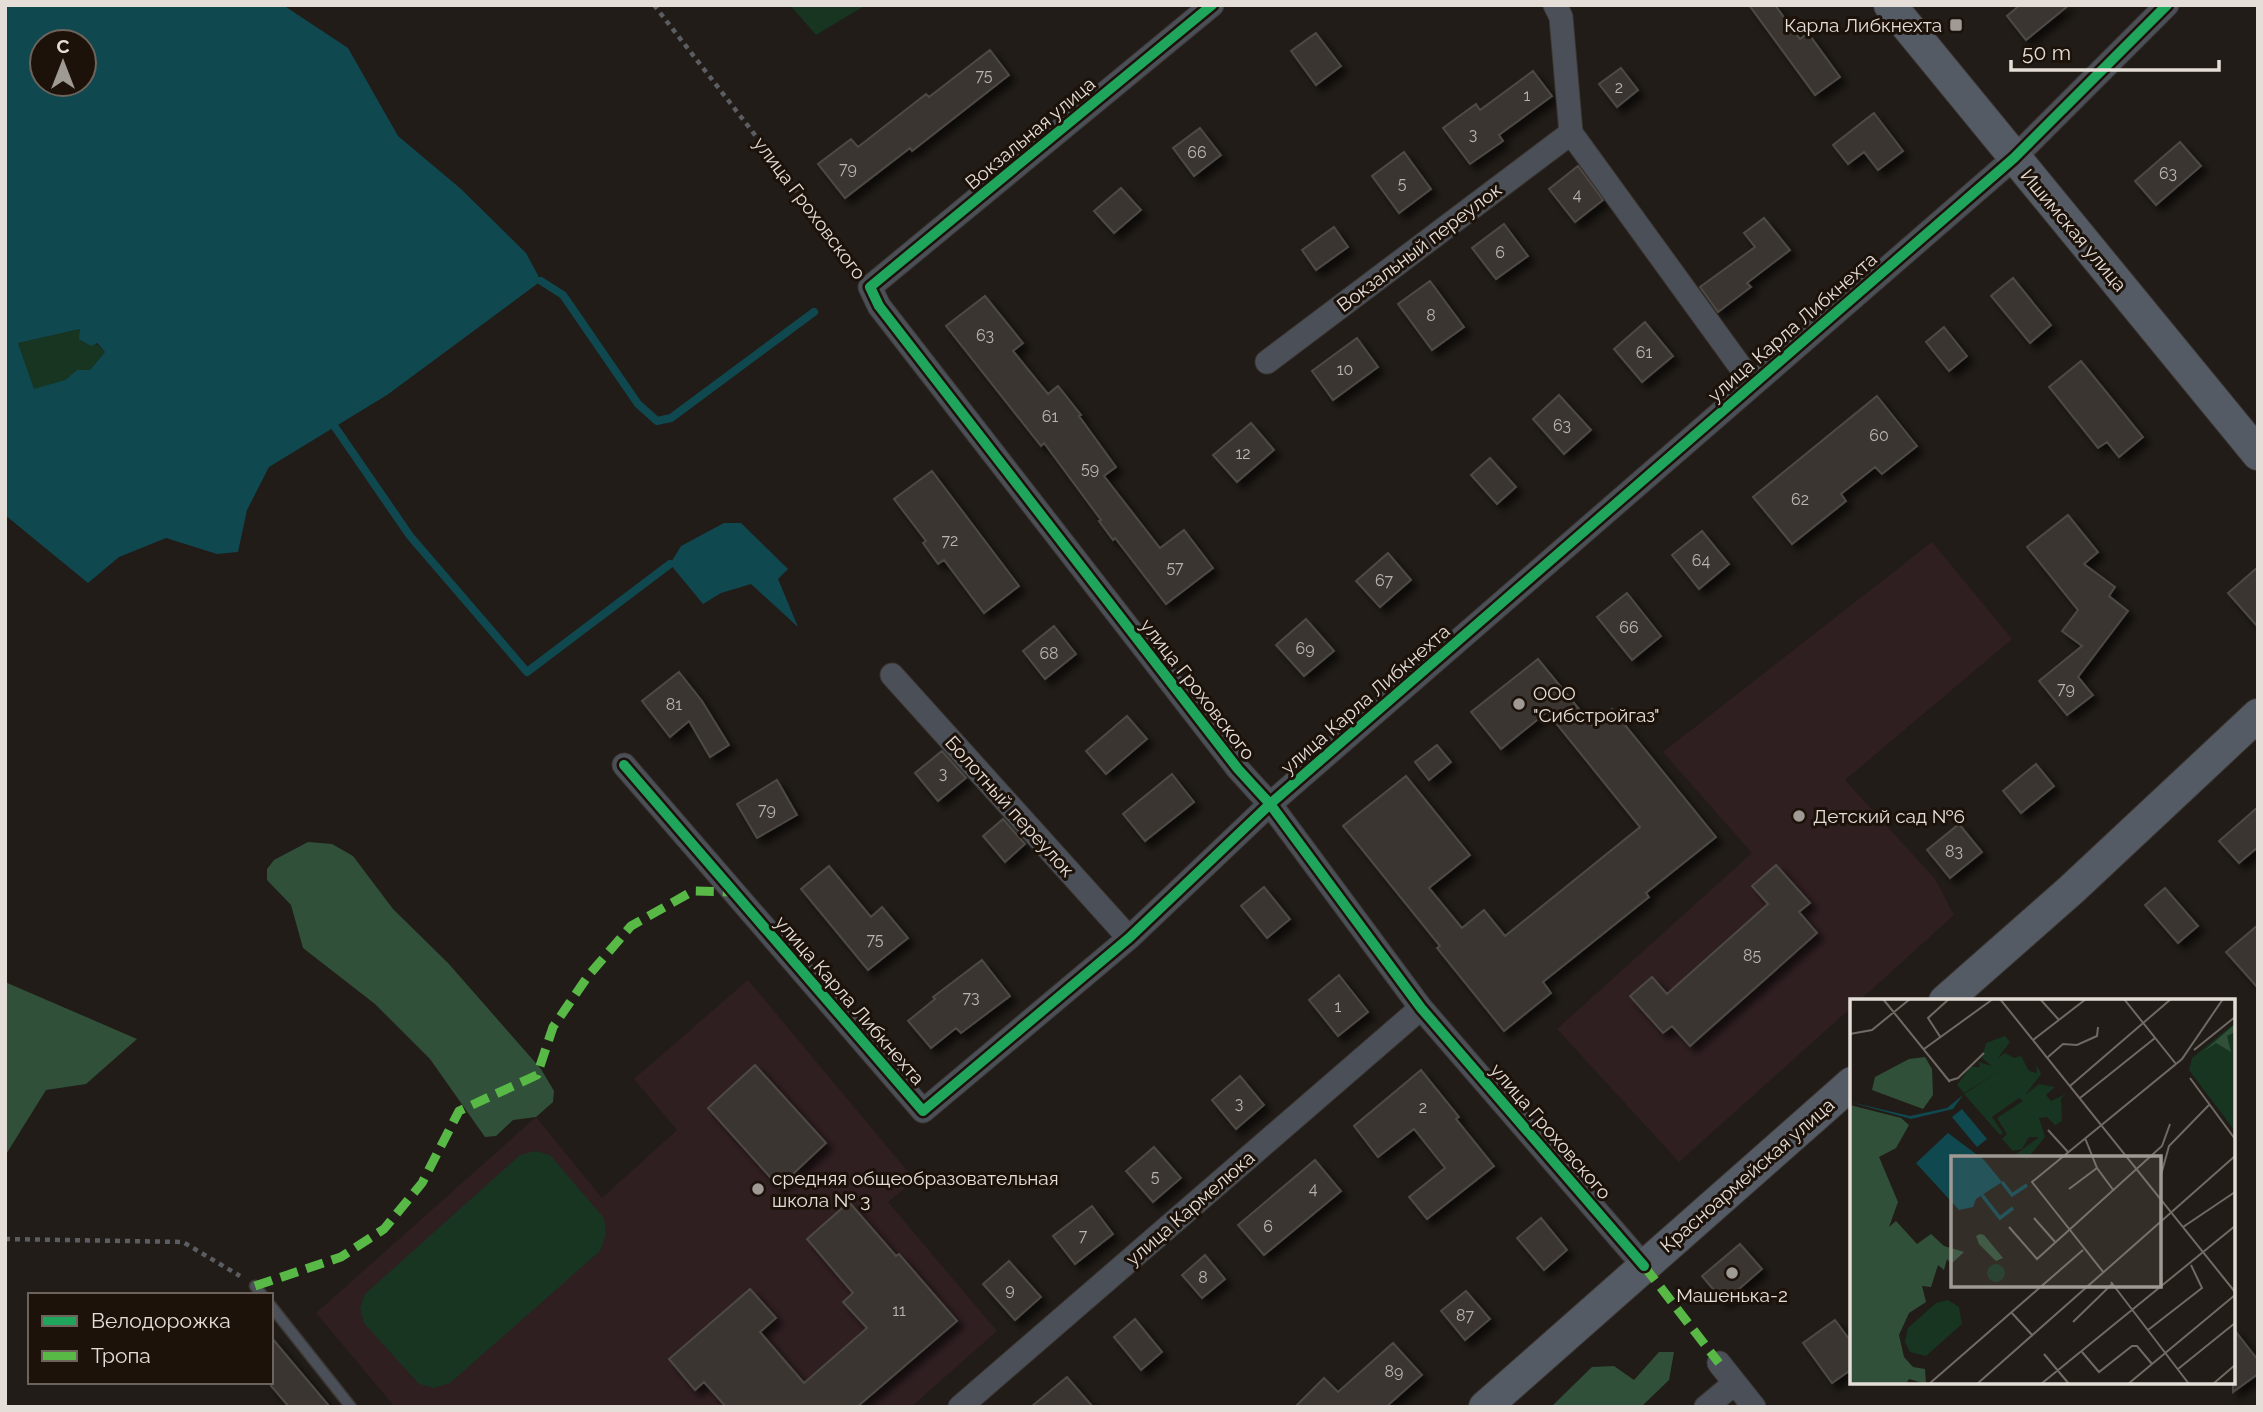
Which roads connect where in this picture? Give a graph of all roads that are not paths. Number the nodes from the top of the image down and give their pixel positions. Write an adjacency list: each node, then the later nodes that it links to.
1 (1212, 5): 7 (street, Вокзальная улица)
2 (1555, 5): 5 (street)
3 (1890, 5): 6 (main road, Ишимская улица)
4 (2167, 5): 6 (street, улица Карла Либкнехта)
5 (1571, 133): 8 (street, Вокзальный переулок); 9 (street)
6 (2014, 158): 9 (street, улица Карла Либкнехта); 10 (main road, Ишимская улица)
7 (870, 287): 14 (street, улица Гроховского)
8 (1267, 362)
9 (1753, 384): 14 (street, улица Карла Либкнехта)
10 (2258, 454)
11 (892, 675): 15 (street, Болотный переулок)
12 (2258, 715): 16 (main road)
13 (624, 765): 15 (street, улица Карла Либкнехта)
14 (1270, 804): 15 (street, улица Карла Либкнехта); 17 (street, улица Гроховского)
15 (1129, 938)
16 (1947, 999)
17 (1421, 1008): 19 (street, улица Гроховского); 24 (street, улица Кармелюка)
18 (1850, 1085): 19 (main road, Красноармейская улица)
19 (1644, 1266): 25 (main road, Красноармейская улица)
20 (273, 1309): 23 (lane)
21 (1719, 1363): 22 (street)
22 (1735, 1382): 26 (street); 27 (street)
23 (351, 1407)
24 (960, 1407)
25 (1485, 1407)
26 (1706, 1407)
27 (1755, 1407)

